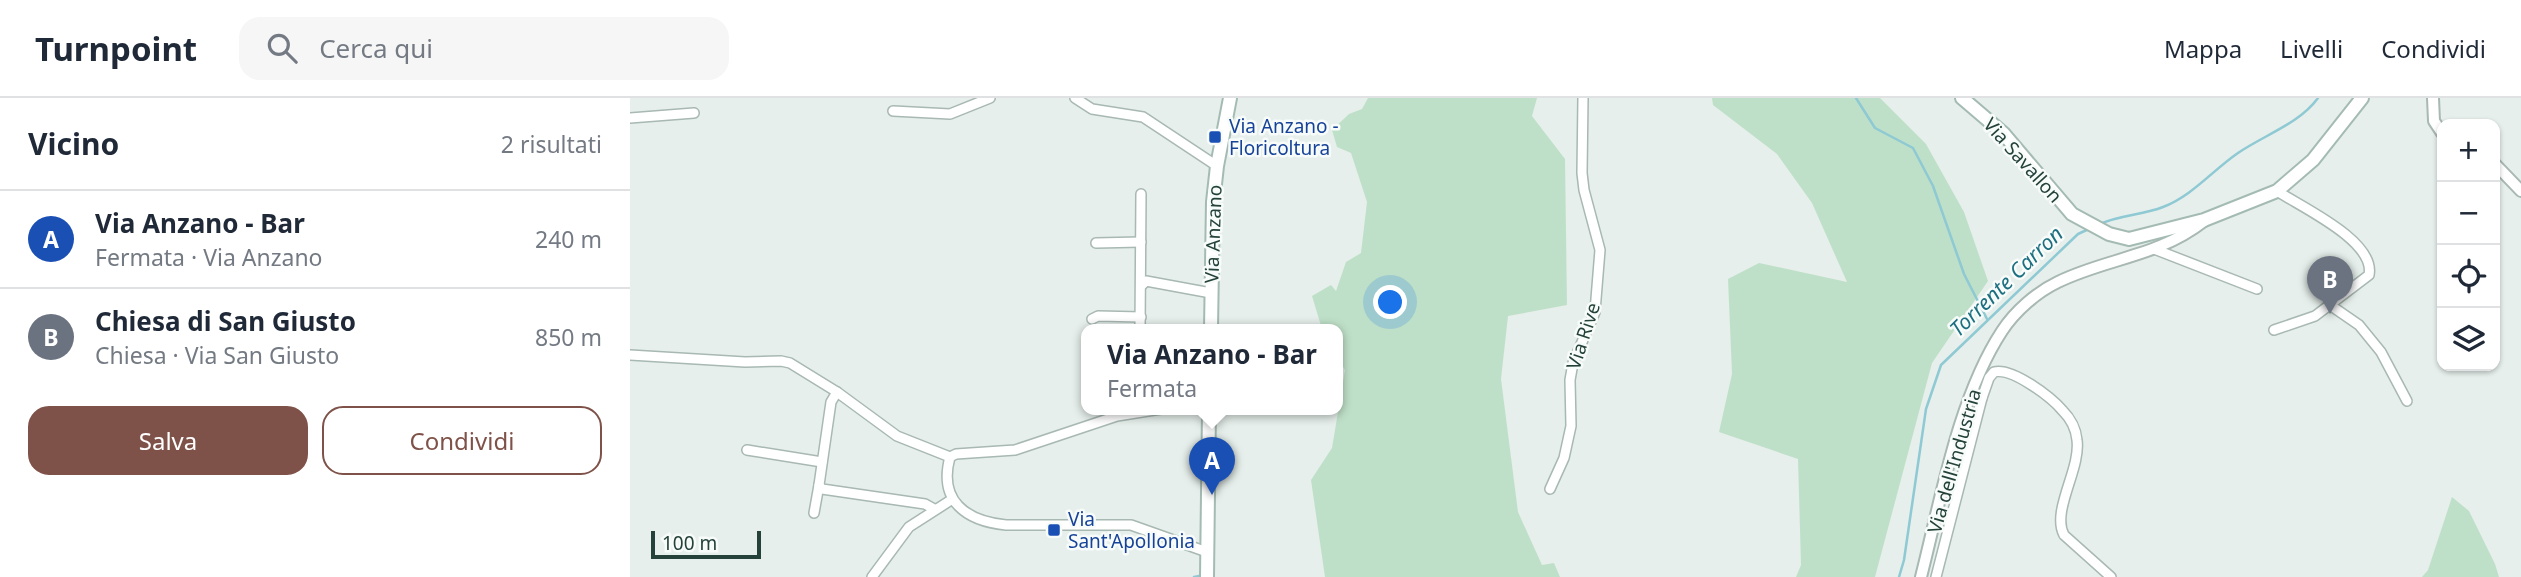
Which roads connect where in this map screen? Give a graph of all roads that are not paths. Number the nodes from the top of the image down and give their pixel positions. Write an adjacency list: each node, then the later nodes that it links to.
1 (990, 98): 8 (street)
2 (1075, 98): 12 (street)
3 (1230, 98): 12 (main road, Via Anzano)
4 (1583, 98): 40 (street, Via Rive)
5 (1962, 98): 17 (main road, Via Savallon)
6 (2362, 98): 14 (main road, Via Savallon)
7 (2433, 98): 11 (street)
8 (893, 111)
9 (694, 113): 10 (street)
10 (630, 118)
11 (2437, 126)
12 (1217, 166): 23 (main road, Via Anzano)
13 (2500, 169): 15 (street)
14 (2277, 191): 17 (main road, Via Savallon); 24 (street)
15 (2521, 191)
16 (1141, 194): 18 (street)
17 (2204, 220): 20 (street, Via dell'Industria)
18 (1141, 242): 19 (street); 21 (street)
19 (1096, 243)
20 (2154, 249): 22 (street); 32 (street, Via dell'Industria)
21 (1142, 285): 23 (street); 25 (street)
22 (2257, 289)
23 (1211, 293): 28 (main road, Via Anzano)
24 (2330, 305): 29 (street); 33 (street)
25 (1141, 317): 26 (street); 27 (street)
26 (1092, 319)
27 (1140, 324)
28 (1211, 324)
29 (2274, 330)
30 (630, 355): 31 (street)
31 (837, 392): 37 (street); 38 (street)
32 (1977, 397): 47 (street, Via dell'Industria); 48 (street); 49 (street)
33 (2407, 401)
34 (1122, 415): 37 (street)
35 (1209, 415): 44 (main road)
36 (747, 450): 38 (street)
37 (950, 457): 41 (street)
38 (822, 462): 39 (street)
39 (819, 485): 42 (street); 43 (street)
40 (1550, 489)
41 (951, 500): 42 (street); 44 (street)
42 (934, 509): 45 (street)
43 (814, 513)
44 (1207, 552): 46 (main road)
45 (872, 577)
46 (1207, 577)
47 (1921, 577)
48 (1936, 577)
49 (2111, 577)

